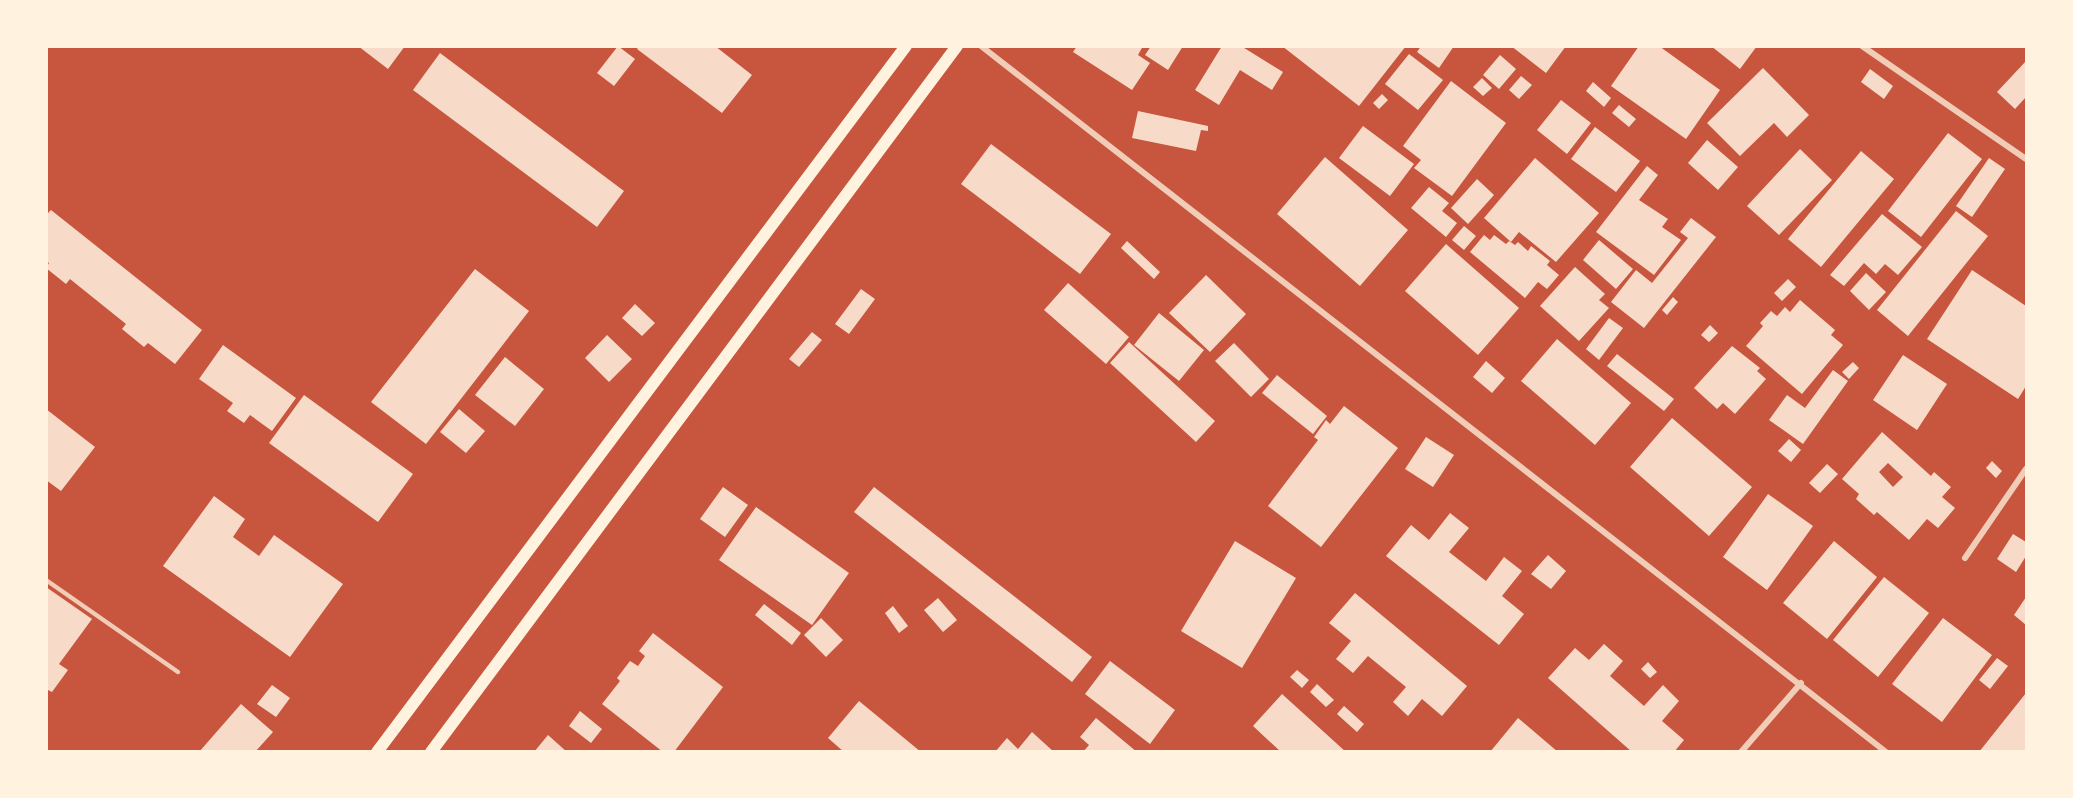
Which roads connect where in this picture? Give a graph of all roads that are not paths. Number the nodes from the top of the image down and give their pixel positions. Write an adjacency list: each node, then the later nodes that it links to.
1 (906, 46): 11 (main road)
2 (957, 46): 12 (main road)
3 (981, 46): 10 (street)
4 (1862, 46): 5 (street)
5 (2026, 159)
6 (2026, 469): 7 (street)
7 (1965, 558)
8 (46, 580): 9 (lane)
9 (178, 672)
10 (1801, 683): 13 (street); 14 (street)
11 (377, 752)
12 (431, 752)
13 (1741, 752)
14 (1886, 752)

